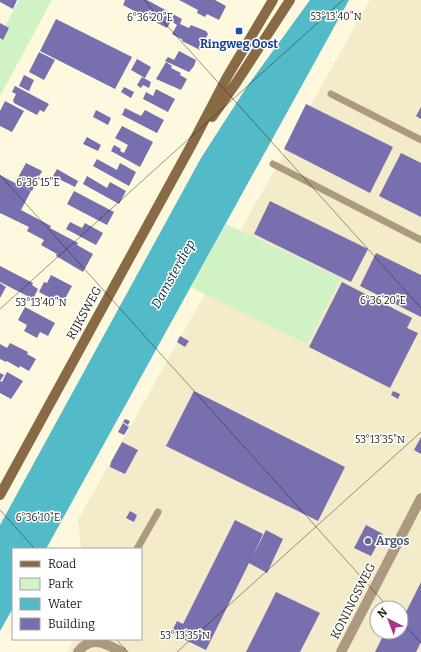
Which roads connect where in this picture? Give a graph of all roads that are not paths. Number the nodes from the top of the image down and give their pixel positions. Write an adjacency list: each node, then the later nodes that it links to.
1 (273, 0): 5 (main road, RIJKSWEG)
2 (290, 0): 5 (main road, RIJKSWEG)
3 (331, 94): 4 (lane)
4 (421, 140)
5 (192, 144): 8 (main road, RIJKSWEG)
6 (273, 164): 7 (lane)
7 (421, 240)
8 (0, 495)
9 (421, 498): 14 (street, KONINGSWEG)
10 (158, 512): 11 (lane)
11 (138, 548)
12 (82, 646): 13 (street)
13 (122, 652)
14 (341, 652)

